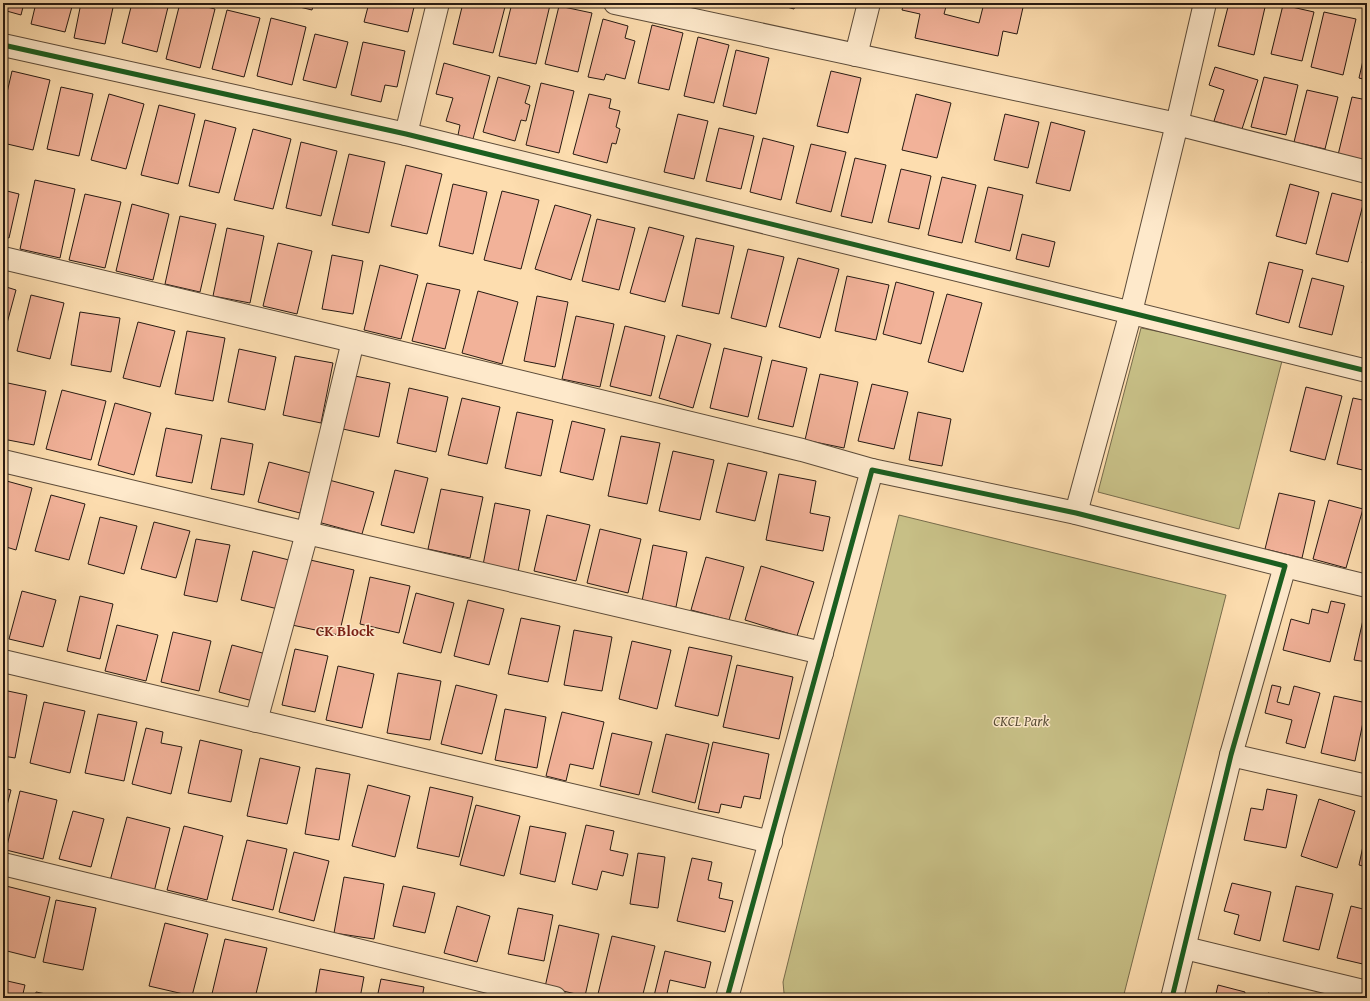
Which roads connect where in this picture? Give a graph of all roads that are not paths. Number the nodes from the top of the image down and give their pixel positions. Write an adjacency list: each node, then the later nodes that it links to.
1 (438, 3): 8 (street)
2 (615, 3): 6 (street)
3 (869, 3): 6 (street)
4 (1205, 3): 7 (street)
5 (3, 45): 8 (street)
6 (856, 55): 7 (street)
7 (1177, 124): 9 (street); 11 (street)
8 (406, 134): 11 (street)
9 (1367, 172)
10 (3, 258): 12 (street)
11 (1131, 312): 13 (street); 16 (street)
12 (353, 341): 15 (street); 17 (street)
13 (1367, 371)
14 (3, 461): 17 (street)
15 (872, 470): 16 (street); 20 (street)
16 (1076, 513): 18 (street)
17 (307, 533): 20 (street); 22 (street)
18 (1285, 566): 19 (street); 23 (street)
19 (1367, 586)
20 (822, 653): 25 (street)
21 (3, 661): 22 (street)
22 (256, 721): 25 (street)
23 (1231, 755): 24 (street); 27 (street)
24 (1367, 786)
25 (771, 842): 30 (street)
26 (3, 864): 29 (street)
27 (1185, 948): 28 (street); 31 (street)
28 (1367, 992)
29 (555, 998)
30 (727, 998)
31 (1172, 998)

